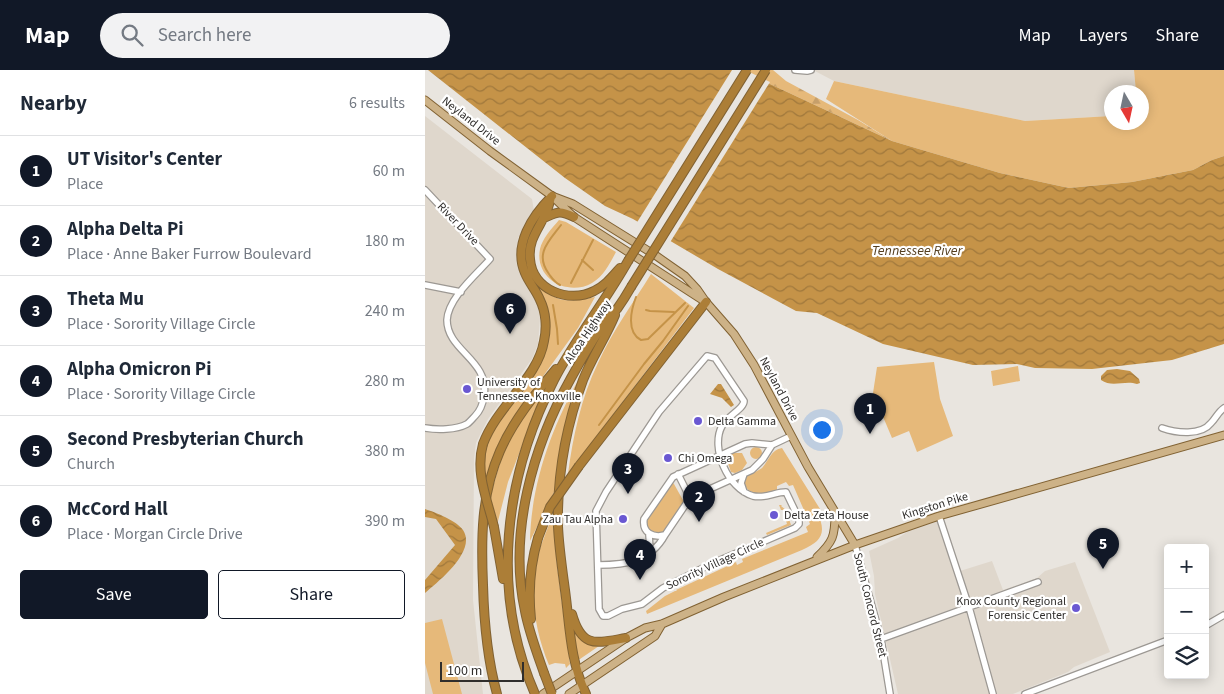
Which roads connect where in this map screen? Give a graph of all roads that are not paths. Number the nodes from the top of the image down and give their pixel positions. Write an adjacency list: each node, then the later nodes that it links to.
1 (747, 70): 10 (highway, Alcoa Highway, bridge)
2 (766, 70): 14 (highway, Alcoa Highway, bridge)
3 (795, 70): 4 (street)
4 (811, 70)
5 (426, 102): 7 (main road, Neyland Drive)
6 (425, 190): 12 (street, River Drive)
7 (551, 196): 8 (main road, Neyland Drive); 9 (highway); 13 (main road, Neyland Drive); 41 (highway, bridge)
8 (574, 217): 9 (highway); 13 (main road, Neyland Drive)
9 (544, 218): 10 (highway)
10 (615, 277): 15 (highway, Alcoa Highway)
11 (425, 285): 12 (street)
12 (461, 292): 17 (street)
13 (706, 302): 21 (main road, Neyland Drive); 45 (highway, bridge)
14 (618, 308): 39 (highway); 45 (highway, Alcoa Highway)
15 (570, 353): 41 (highway, Alcoa Highway); 51 (highway)
16 (1224, 408): 18 (street)
17 (425, 428)
18 (1163, 428)
19 (719, 433): 23 (street); 24 (street); 37 (street, Sorority Village Circle)
20 (1224, 435): 31 (main road, Kingston Pike)
21 (791, 436): 22 (street); 30 (main road, Neyland Drive)
22 (772, 445): 23 (street); 26 (street)
23 (734, 448): 24 (street)
24 (719, 455): 25 (street); 27 (street)
25 (678, 474): 29 (street); 32 (street)
26 (744, 474): 27 (street); 28 (street)
27 (731, 480): 28 (street); 29 (street)
28 (744, 492): 37 (street, Sorority Village Circle)
29 (690, 498): 33 (street)
30 (835, 511): 34 (main road, Neyland Drive); 36 (main road)
31 (939, 516): 34 (main road, Kingston Pike); 40 (street)
32 (649, 534): 33 (street); 35 (street)
33 (665, 535): 35 (street)
34 (855, 545): 36 (main road, Kingston Pike); 47 (street, South Concord Street)
35 (646, 556): 37 (street)
36 (815, 560): 43 (main road, Kingston Pike)
37 (598, 565)
38 (1038, 582): 40 (street)
39 (565, 587): 46 (highway); 49 (highway)
40 (969, 607): 47 (street); 58 (street)
41 (512, 616): 52 (highway, Alcoa Highway)
42 (1224, 616): 44 (street)
43 (662, 624): 46 (main road, Kingston Pike); 50 (main road, Kingston Pike)
44 (1209, 624)
45 (533, 638): 54 (highway, Alcoa Highway, bridge)
46 (626, 638): 49 (main road, Kingston Pike)
47 (881, 639): 57 (street, South Concord Street)
48 (1164, 642): 59 (street)
49 (577, 672): 50 (highway); 53 (main road, Kingston Pike)
50 (581, 686): 55 (main road, Kingston Pike); 56 (highway)
51 (497, 694)
52 (535, 694)
53 (543, 694)
54 (552, 694)
55 (569, 694)
56 (586, 694)
57 (890, 694)
58 (993, 694)
59 (1025, 694)

